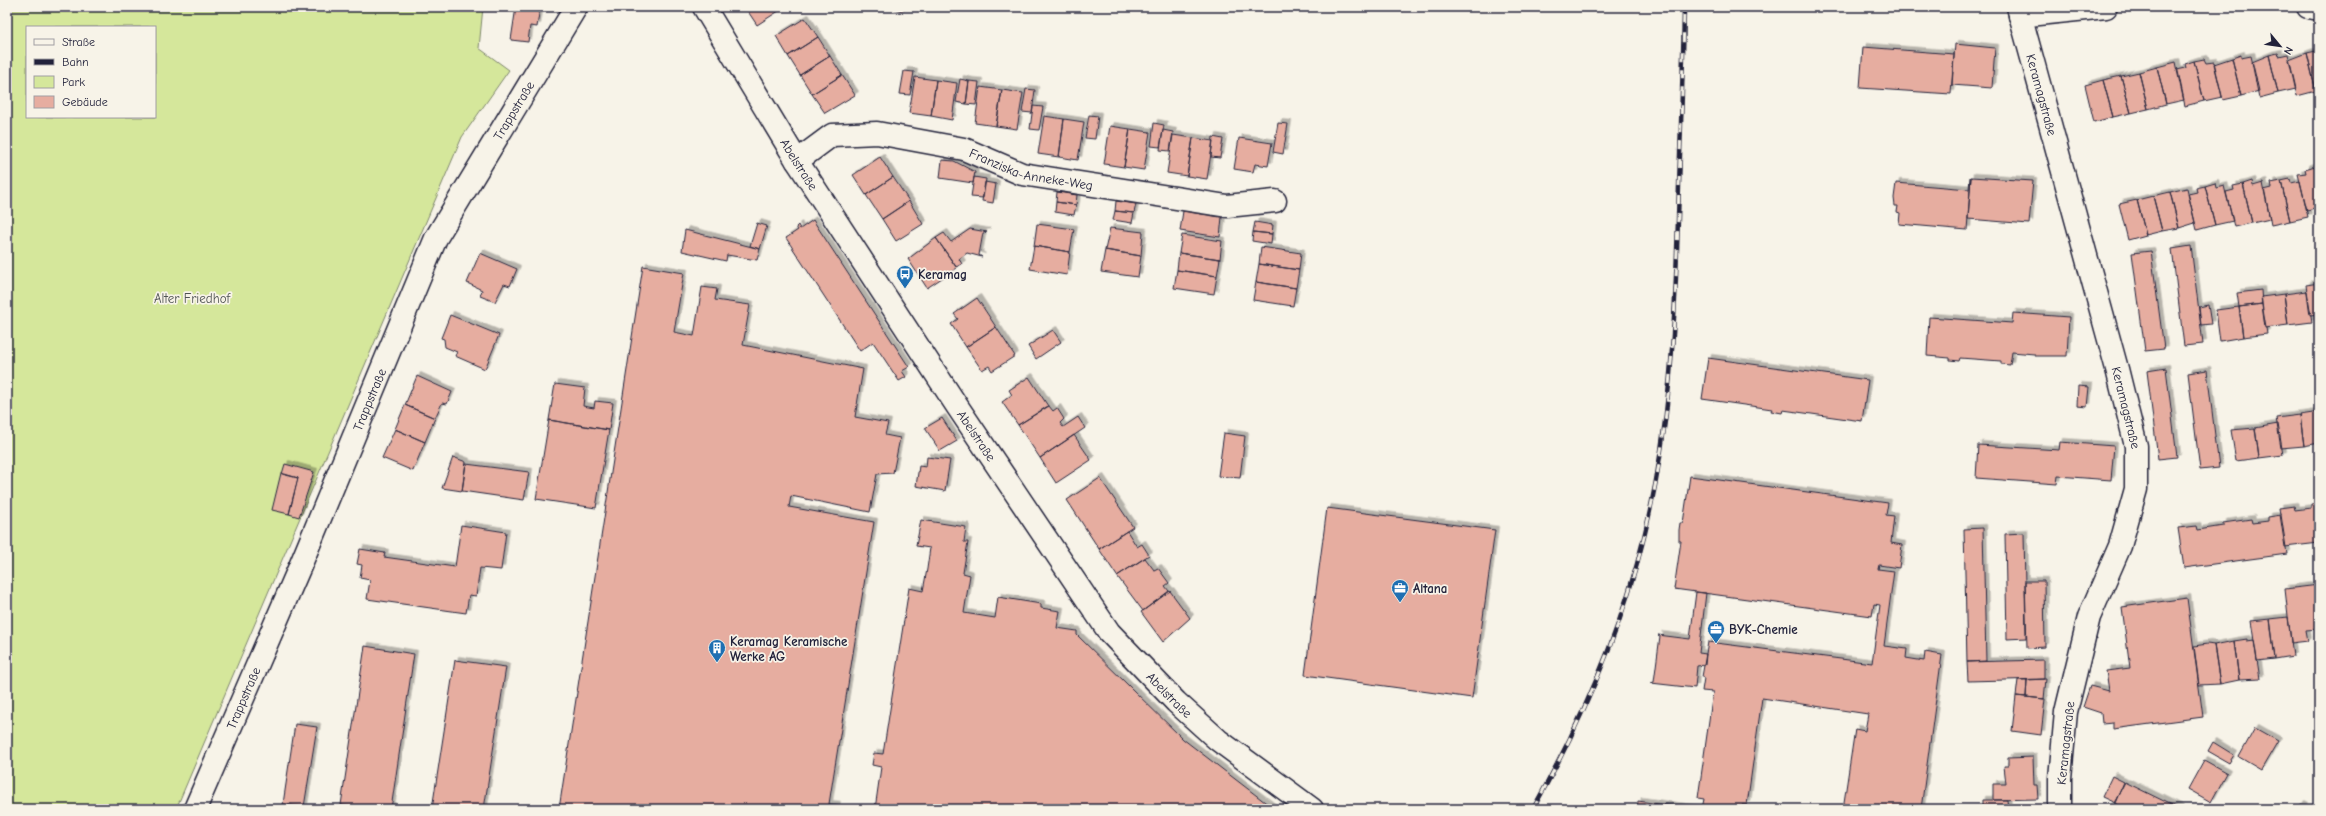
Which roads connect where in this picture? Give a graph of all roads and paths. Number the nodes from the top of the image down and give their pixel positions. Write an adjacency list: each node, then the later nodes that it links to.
1 (576, 7): 9 (street, Trappstraße)
2 (704, 7): 7 (street, Abelstraße)
3 (2106, 7): 6 (street)
4 (2308, 7): 5 (street)
5 (2319, 9)
6 (2019, 12): 11 (street, Keramagstraße)
7 (797, 161): 8 (street, Franziska-Anneke-Weg); 10 (street, Abelstraße)
8 (1275, 201)
9 (195, 809)
10 (1312, 809)
11 (2060, 809)

